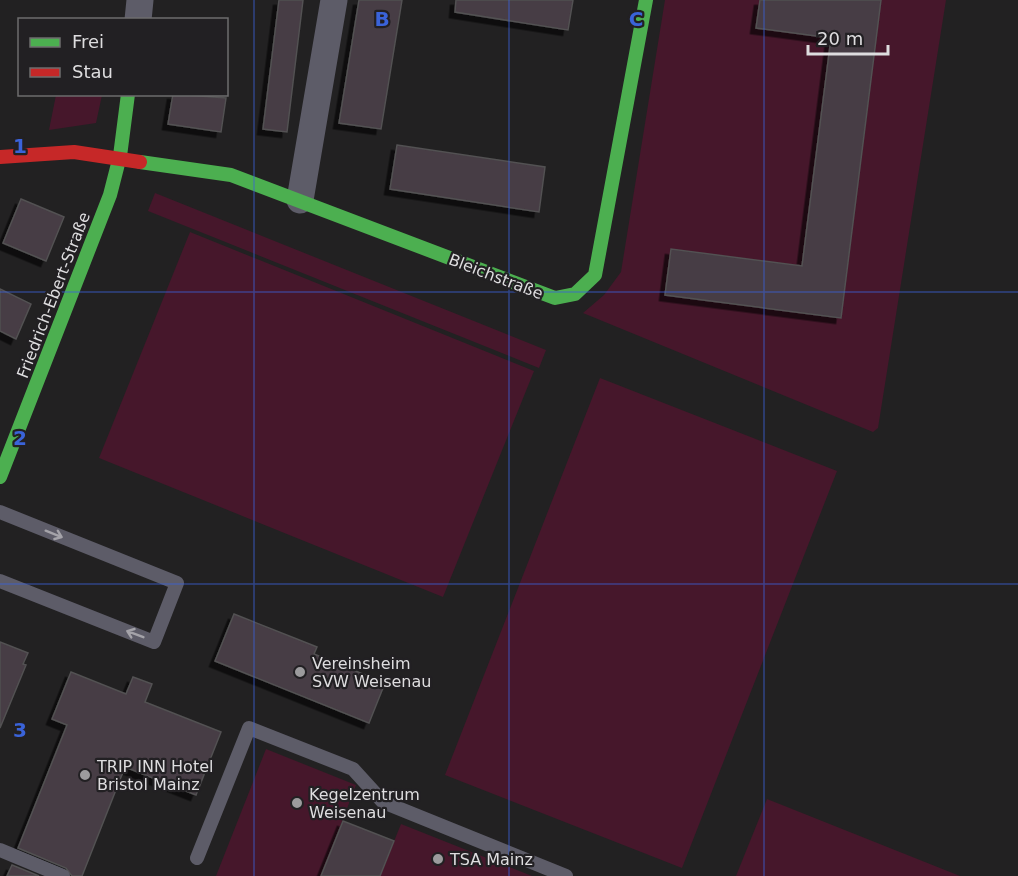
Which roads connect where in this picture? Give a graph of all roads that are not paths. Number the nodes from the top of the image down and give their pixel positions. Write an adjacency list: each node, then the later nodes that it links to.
1 (140, 0): 4 (street)
2 (334, 0): 8 (street)
3 (646, 0): 8 (street, Bleichstraße)
4 (138, 18)
5 (128, 96): 6 (street, Friedrich-Ebert-Straße)
6 (120, 156): 7 (street, Bleichstraße); 8 (street, Bleichstraße); 9 (street, Friedrich-Ebert-Straße)
7 (0, 157)
8 (300, 200)
9 (0, 477)
10 (0, 512): 11 (lane, one-way to 11)
11 (0, 580)
12 (0, 850): 14 (lane)
13 (197, 858): 15 (lane)
14 (63, 876)
15 (566, 876)

